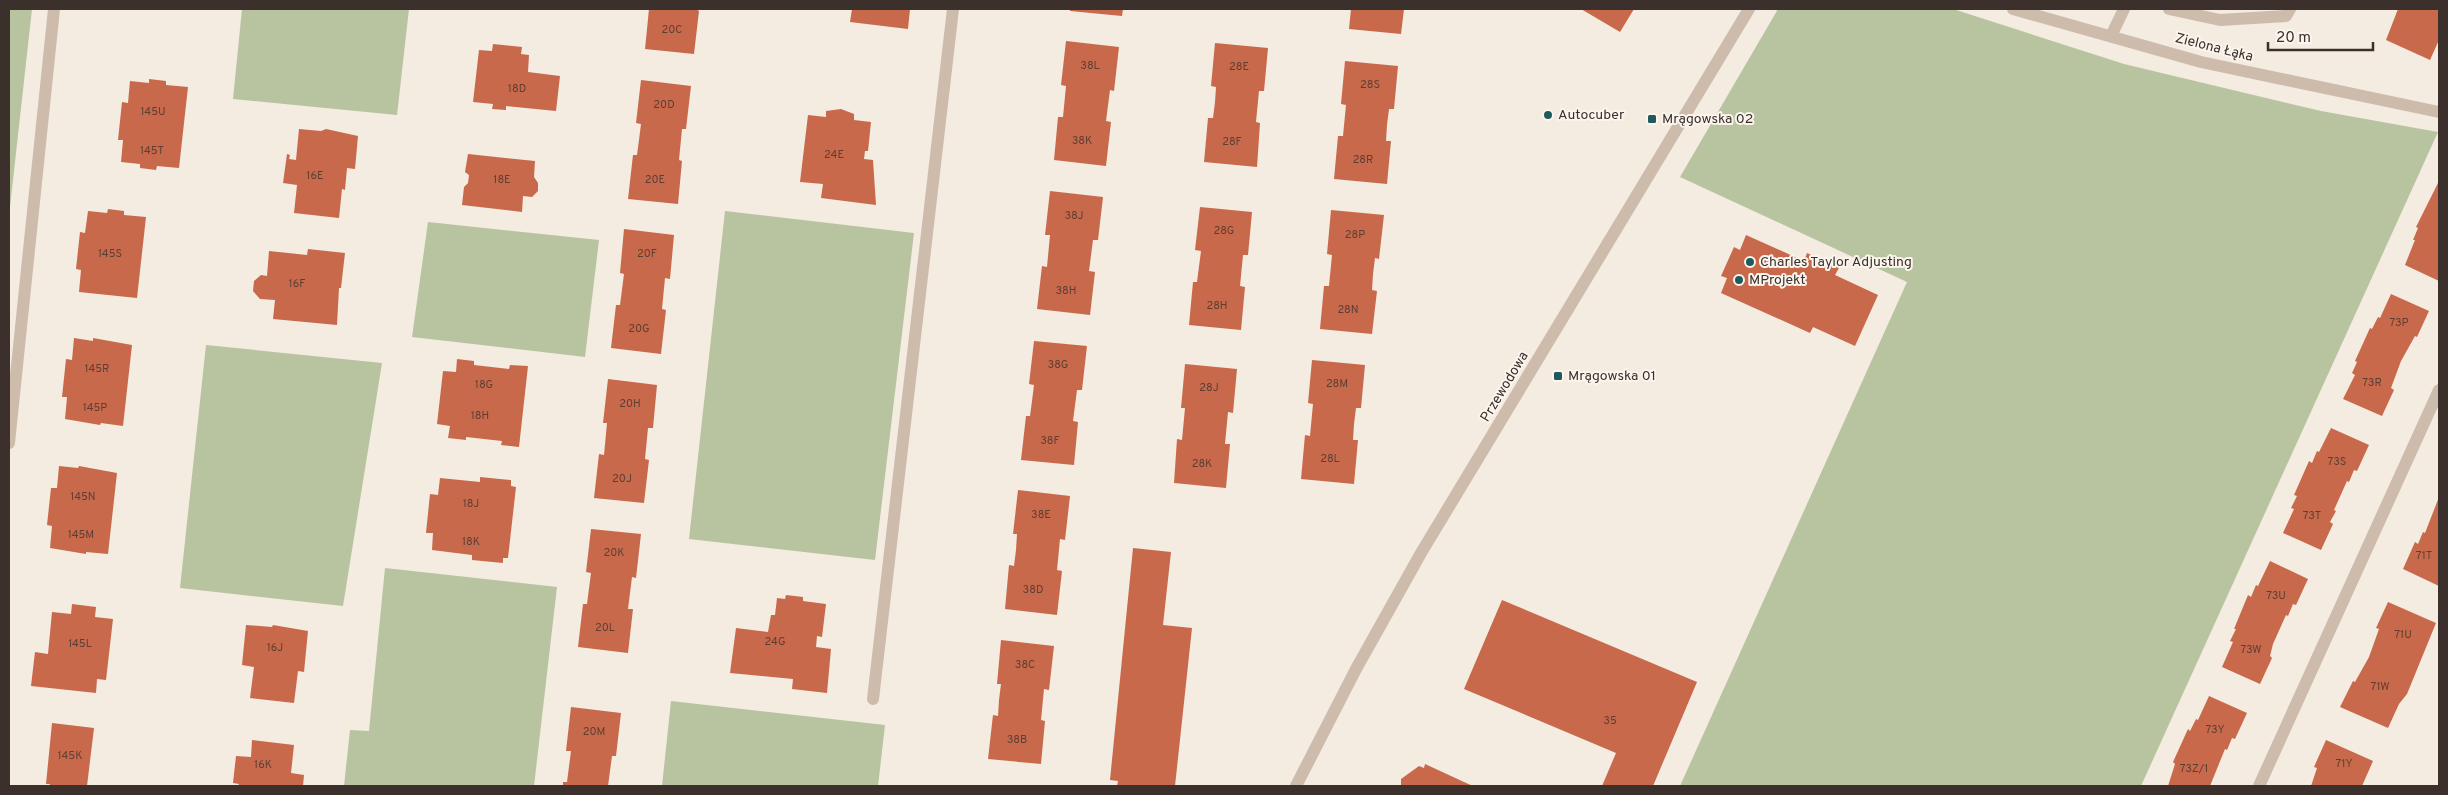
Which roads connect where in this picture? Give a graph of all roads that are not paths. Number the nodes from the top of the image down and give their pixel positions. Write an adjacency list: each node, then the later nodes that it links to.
1 (54, 9): 12 (street)
2 (953, 9): 13 (street)
3 (1749, 9): 14 (street, Przewodowa)
4 (2013, 9): 9 (street, Zielona Łąka)
5 (2124, 9): 9 (street)
6 (2170, 9): 8 (street)
7 (2290, 9): 8 (street)
8 (2213, 14)
9 (2112, 36): 10 (street, Zielona Łąka)
10 (2439, 112)
11 (2439, 390): 15 (street)
12 (9, 444)
13 (873, 699)
14 (1296, 786)
15 (2259, 786)

